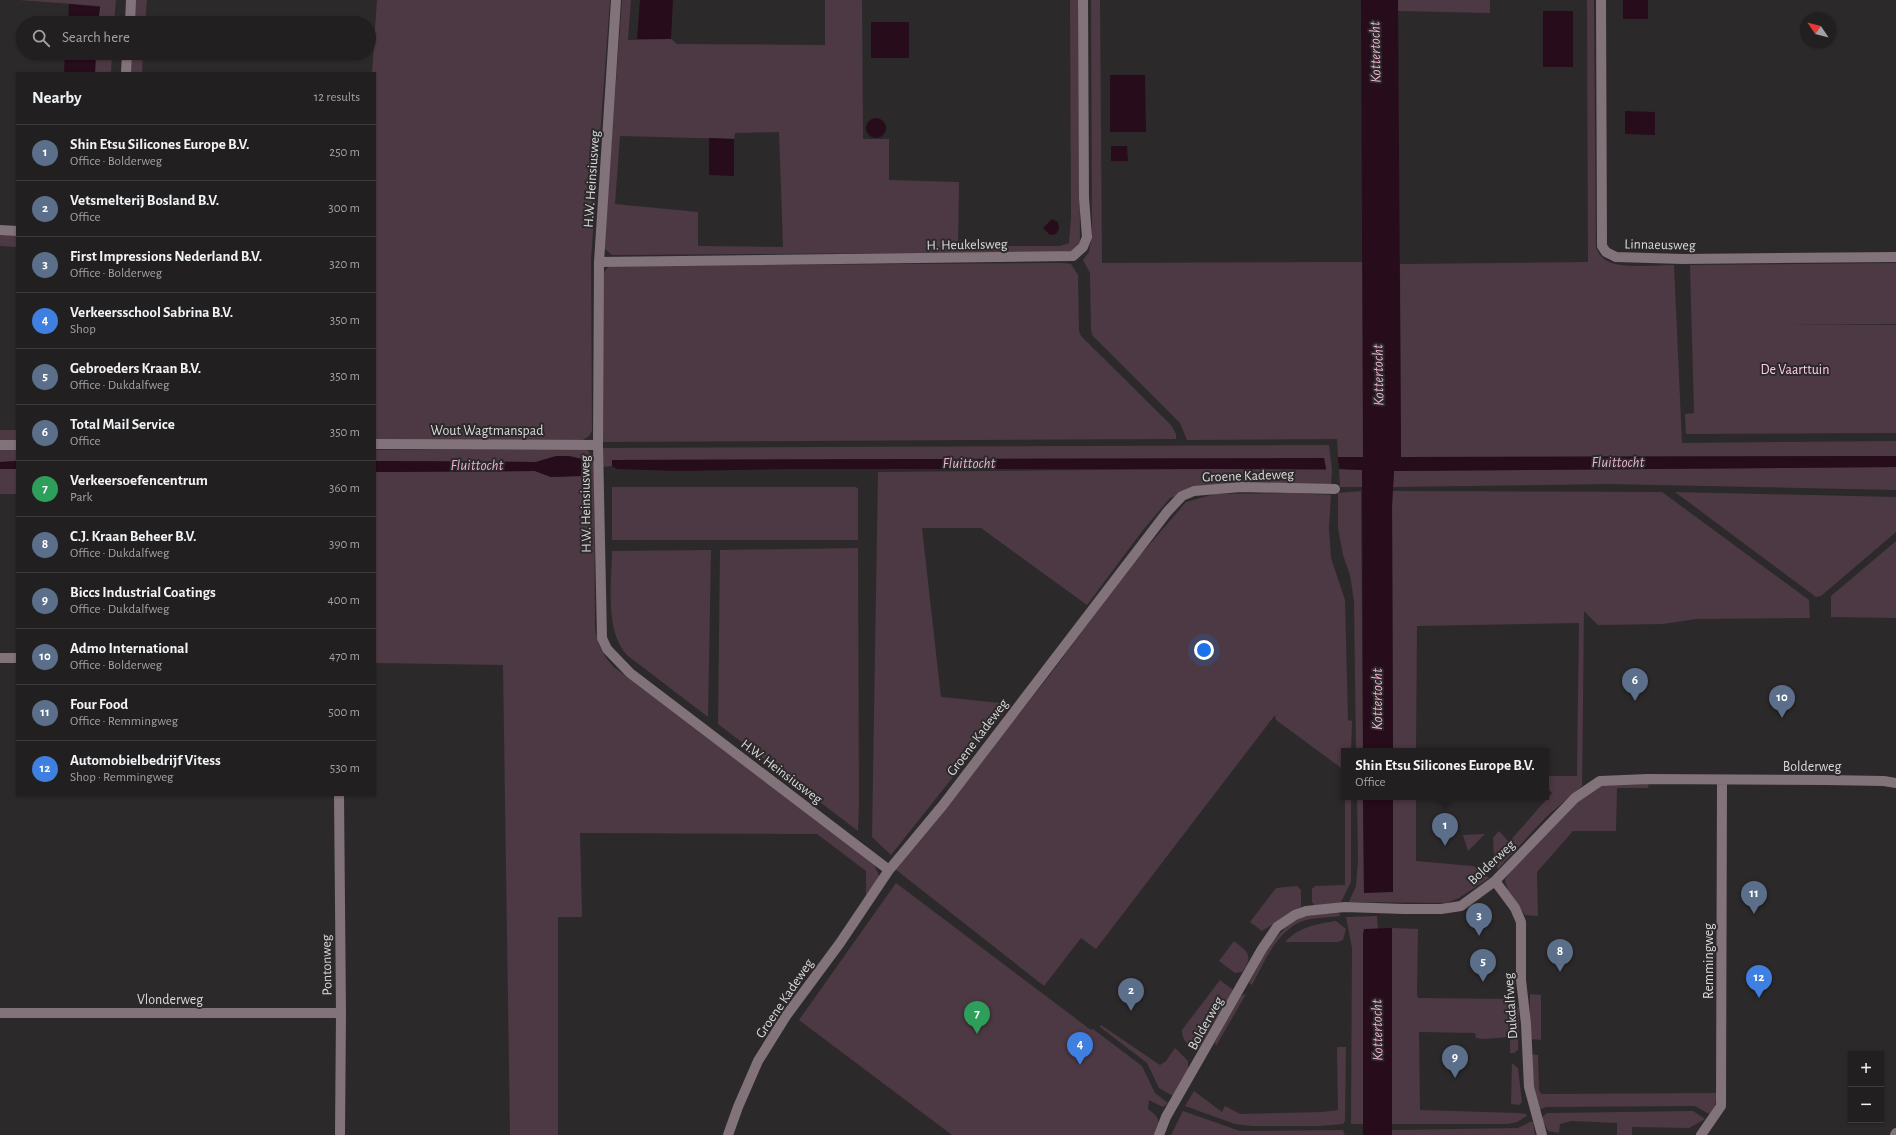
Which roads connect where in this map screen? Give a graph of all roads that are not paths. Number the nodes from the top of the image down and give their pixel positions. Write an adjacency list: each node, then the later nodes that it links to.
1 (131, 0): 5 (street)
2 (616, 0): 11 (street, H.W. Heinsiusweg)
3 (1083, 0): 11 (street, H. Heukelsweg)
4 (1601, 0): 10 (street, Linnaeusweg)
5 (130, 16)
6 (127, 60): 7 (street)
7 (126, 72)
8 (0, 230): 9 (street)
9 (16, 231)
10 (1896, 257)
11 (600, 262): 15 (street, H.W. Heinsiusweg)
12 (376, 444): 15 (street, Wout Wagtmanspad)
13 (0, 445): 14 (street)
14 (16, 445)
15 (598, 445): 22 (street, H.W. Heinsiusweg)
16 (1335, 489): 22 (street, Groene Kadeweg)
17 (0, 658): 18 (street)
18 (16, 658)
19 (1722, 781): 20 (street, Bolderweg); 23 (street, Bolderweg); 30 (street, Remmingweg)
20 (1896, 783)
21 (339, 796): 25 (street, Pontonweg)
22 (889, 870): 27 (street, Groene Kadeweg)
23 (1495, 881): 28 (street, Bolderweg); 29 (street, Dukdalfweg)
24 (0, 1013): 25 (street, Vlonderweg)
25 (341, 1013): 26 (street, Pontonweg)
26 (340, 1135)
27 (728, 1135)
28 (1159, 1135)
29 (1542, 1135)
30 (1701, 1135)

